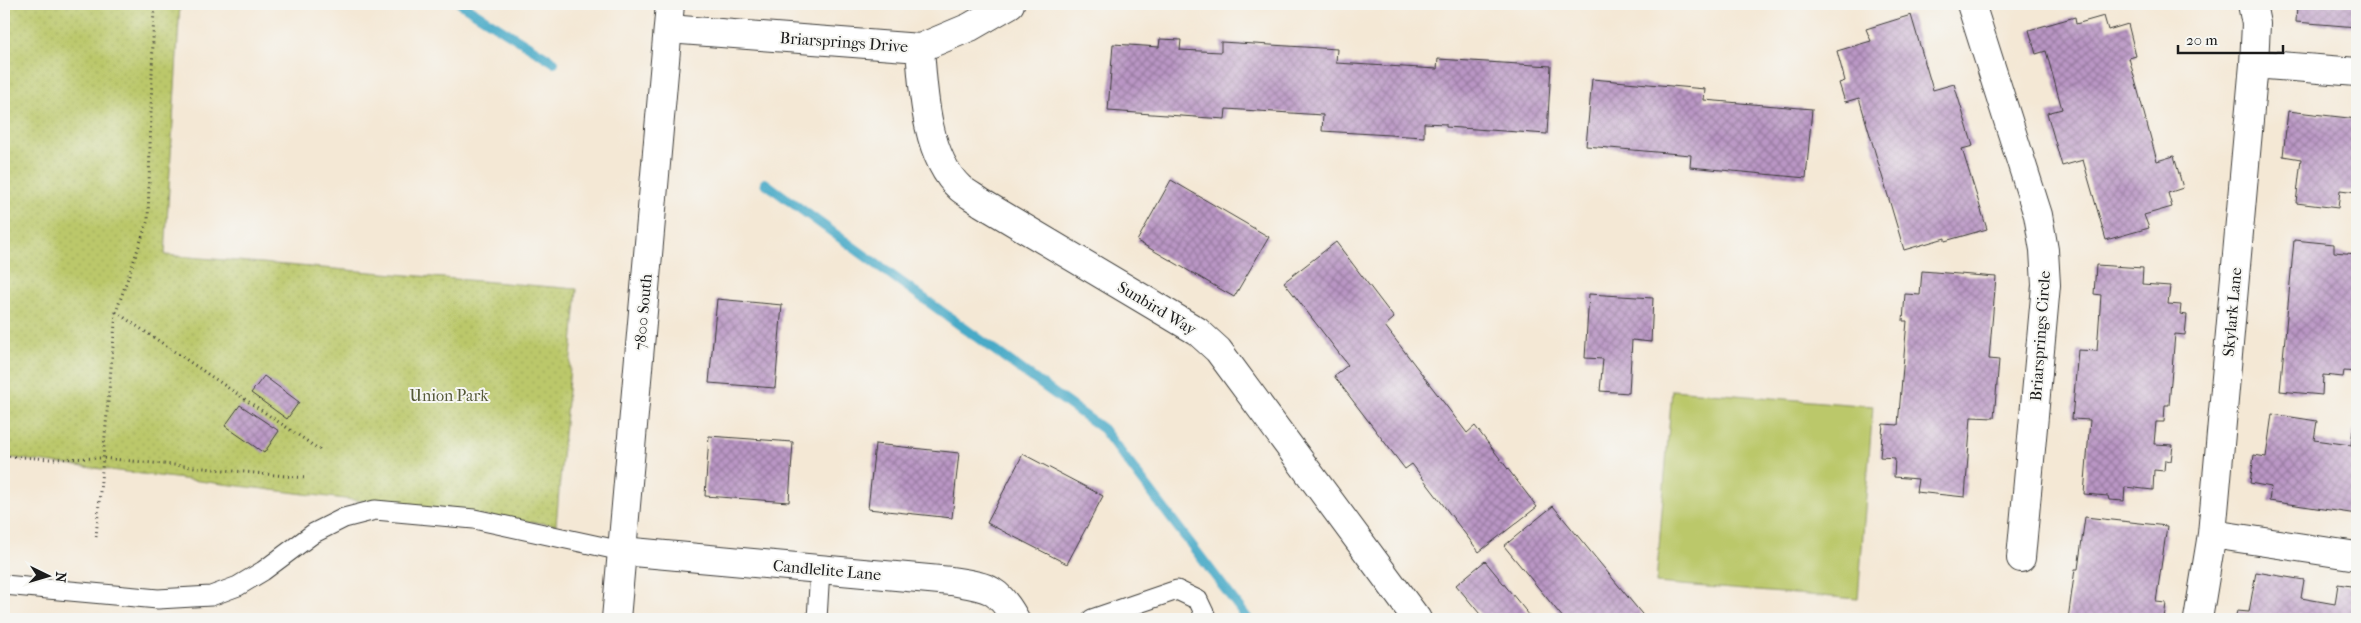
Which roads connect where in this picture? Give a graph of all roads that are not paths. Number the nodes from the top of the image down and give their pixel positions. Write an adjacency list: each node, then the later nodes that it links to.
1 (1010, 4): 5 (street, Briarsprings Drive)
2 (1971, 4): 11 (street, Briarsprings Circle)
3 (2252, 4): 6 (street, Skylark Lane)
4 (669, 16): 5 (street, Briarsprings Drive); 9 (street, 7800 South)
5 (920, 48): 19 (street, Sunbird Way)
6 (2254, 64): 7 (street); 8 (street, Skylark Lane)
7 (2357, 72)
8 (2212, 534): 10 (street); 20 (street, Skylark Lane)
9 (622, 551): 12 (street, Candlelite Lane); 13 (lane); 14 (street, 7800 South)
10 (2357, 556)
11 (2021, 558)
12 (820, 569): 15 (lane); 16 (street, Candlelite Lane)
13 (4, 585)
14 (616, 619)
15 (817, 619)
16 (1016, 619)
17 (1092, 619): 18 (lane)
18 (1207, 619)
19 (1416, 619)
20 (2198, 619)

